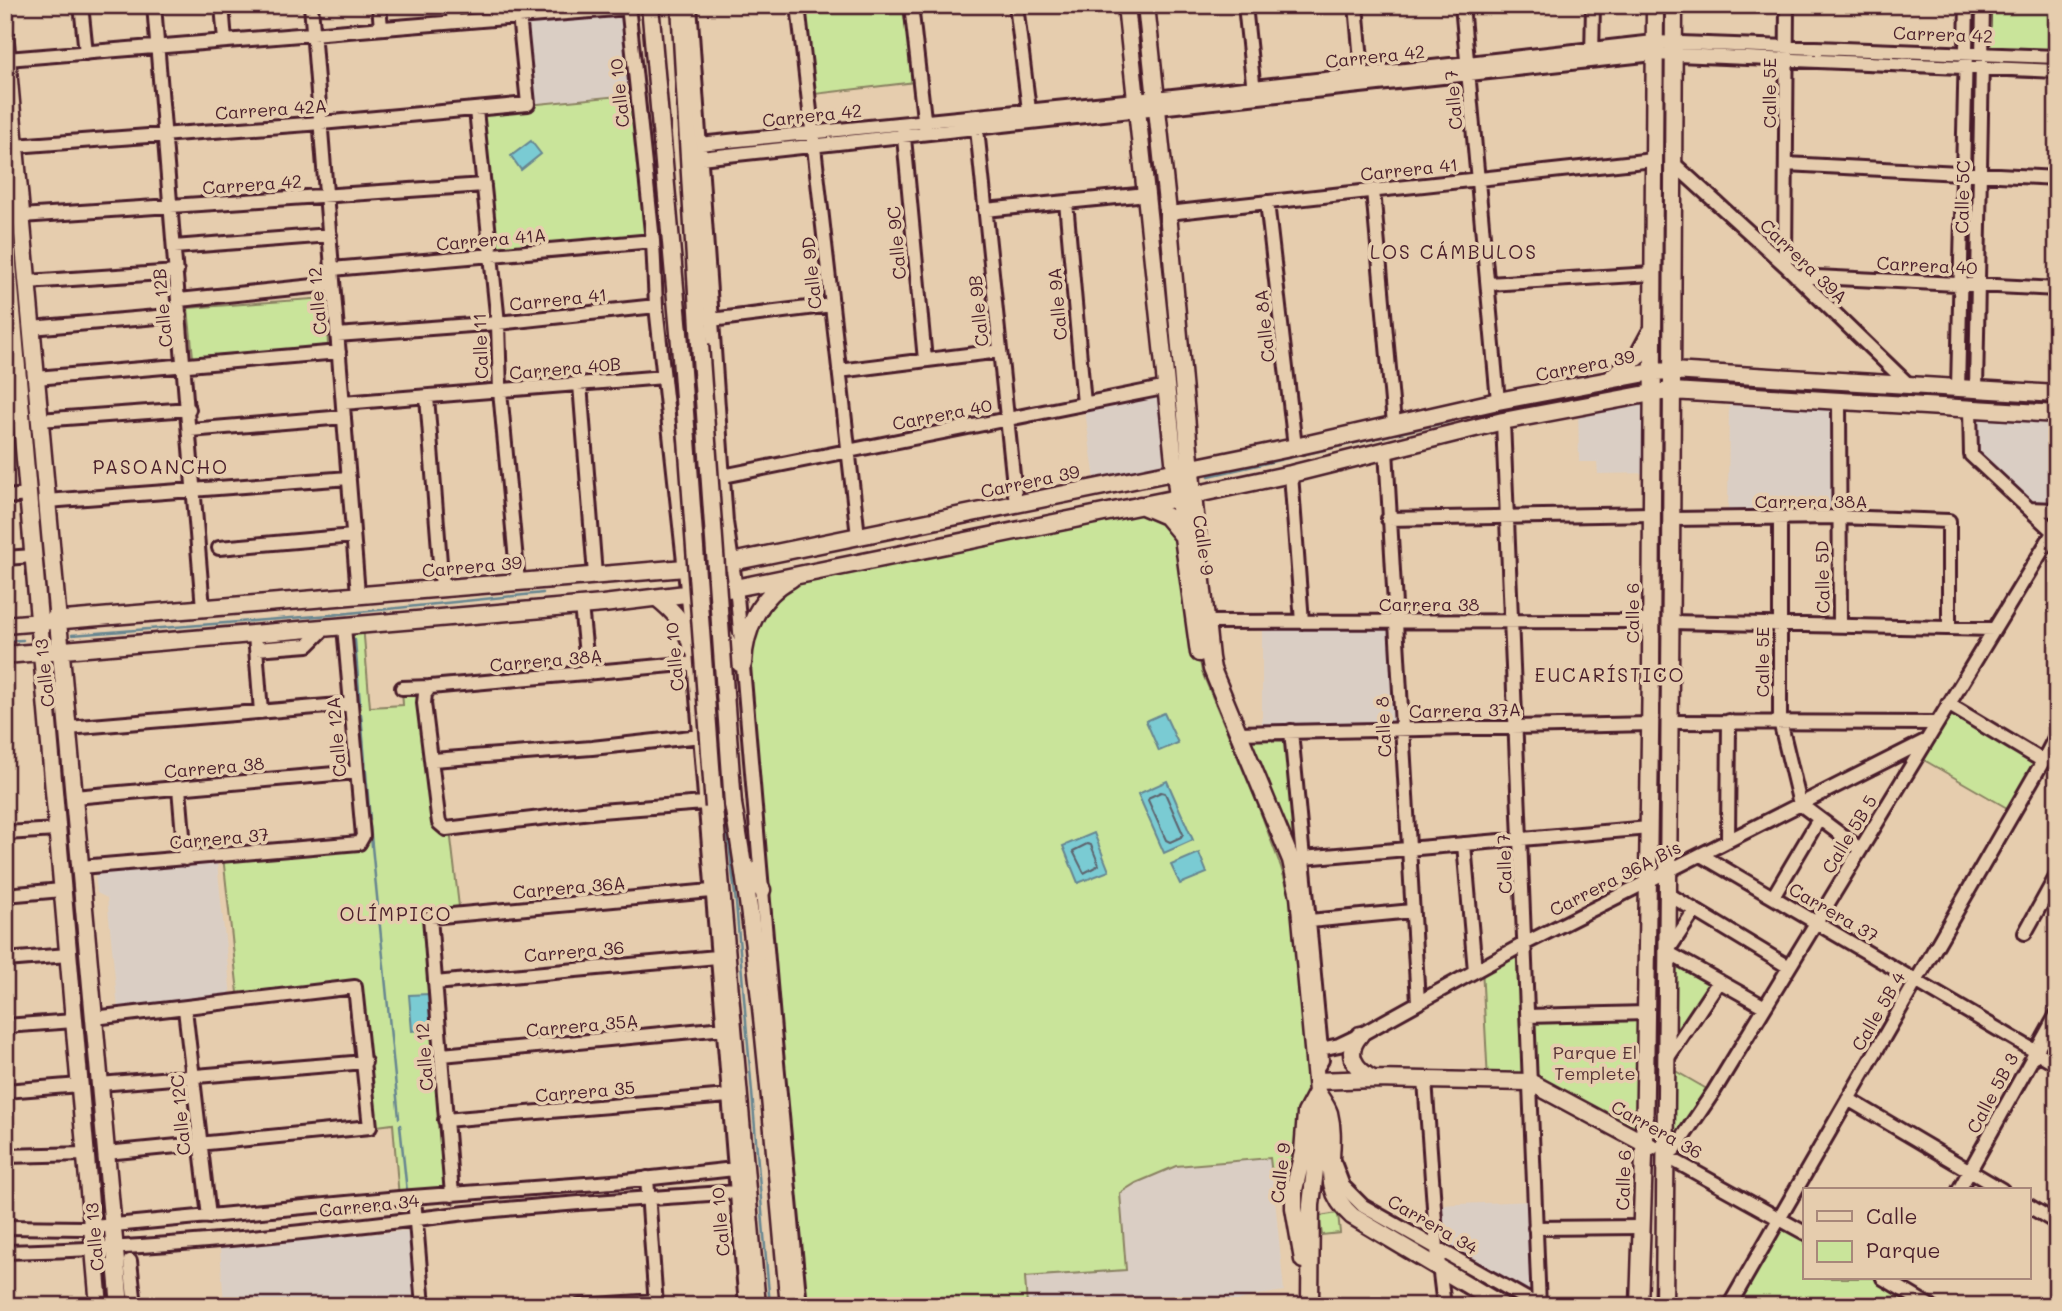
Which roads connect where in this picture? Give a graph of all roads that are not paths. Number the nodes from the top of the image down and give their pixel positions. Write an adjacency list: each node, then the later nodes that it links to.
1 (81, 5): 35 (street)
2 (154, 5): 32 (street, Calle 12B)
3 (222, 5): 30 (street)
4 (311, 5): 28 (street, Calle 12)
5 (379, 5): 27 (street)
6 (452, 5): 26 (street)
7 (650, 5): 97 (main road, Calle 10)
8 (680, 5): 92 (main road)
9 (690, 5): 60 (street)
10 (798, 5): 58 (street, Calle 9D)
11 (911, 5): 54 (street)
12 (1016, 5): 51 (street)
13 (1146, 5): 48 (main road, Calle 9)
14 (1245, 5): 47 (street)
15 (1356, 5): 46 (street)
16 (1462, 5): 44 (street, Calle 7)
17 (1593, 5): 38 (street)
18 (1655, 5): 33 (main road, Calle 6)
19 (1674, 5): 34 (main road)
20 (1787, 5): 31 (street, Calle 5E)
21 (1967, 5): 36 (street, Calle 5C)
22 (1983, 5): 37 (street, Calle 5C)
23 (633, 6): 25 (street); 81 (street, Calle 10); 97 (main road)
24 (1128, 7): 49 (main road, Calle 9)
25 (519, 11): 26 (street); 50 (street, Carrera 42A)
26 (454, 22): 27 (street)
27 (381, 29): 28 (street)
28 (314, 34): 30 (street); 53 (street, Calle 12)
29 (5, 36): 40 (main road, Calle 13)
30 (225, 41): 32 (street)
31 (1787, 45): 34 (street, Carrera 42); 36 (street, Carrera 42); 41 (street, Calle 5E)
32 (158, 47): 35 (street); 57 (street, Calle 12B)
33 (1654, 48): 34 (street, Carrera 42); 38 (street, Carrera 42); 63 (main road, Calle 6)
34 (1674, 48): 41 (street, Carrera 42); 56 (main road)
35 (86, 52): 40 (street)
36 (1966, 53): 37 (street, Carrera 42); 42 (street, Calle 5C)
37 (1983, 54): 39 (street, Carrera 42); 43 (street, Calle 5C)
38 (1592, 55): 44 (street, Carrera 42)
39 (2057, 57)
40 (7, 59): 59 (main road, Calle 13)
41 (1787, 60): 42 (street, Carrera 42); 62 (street, Calle 5E)
42 (1965, 67): 43 (street, Carrera 42); 64 (street, Calle 5C)
43 (1982, 68): 45 (street, Carrera 42); 65 (street, Calle 5C)
44 (1468, 69): 46 (street, Carrera 42); 67 (street, Calle 7)
45 (2057, 71)
46 (1363, 80): 47 (street, Carrera 42)
47 (1254, 92): 48 (street, Carrera 42)
48 (1155, 103): 49 (street, Carrera 42); 77 (main road, Calle 9)
49 (1137, 105): 51 (street, Carrera 42); 70 (main road, Calle 9)
50 (476, 110): 53 (street, Carrera 42A); 68 (street, Calle 11)
51 (1030, 116): 52 (street, Carrera 42)
52 (976, 122): 54 (street, Carrera 42); 76 (street, Calle 9B)
53 (321, 123): 57 (street, Carrera 42A); 71 (street, Calle 12)
54 (925, 127): 55 (street, Carrera 42)
55 (903, 129): 58 (street, Carrera 42); 110 (street, Calle 9C)
56 (1673, 130): 61 (main road); 63 (main road)
57 (165, 135): 59 (street, Carrera 42A); 74 (street, Calle 12B)
58 (813, 139): 60 (street, Carrera 42); 99 (street, Calle 9D)
59 (15, 146): 78 (main road, Calle 13)
60 (700, 151): 92 (street)
61 (1673, 163): 75 (main road); 84 (street, Carrera 39A)
62 (1786, 164): 64 (street); 84 (street, Calle 5E)
63 (1653, 165): 67 (street, Carrera 41); 75 (main road); 87 (main road, Calle 6)
64 (1963, 173): 65 (street); 94 (street, Calle 5C)
65 (1980, 174): 66 (street); 95 (street, Calle 5C)
66 (2057, 178)
67 (1478, 179): 69 (street, Carrera 41); 93 (street, Calle 7)
68 (484, 184): 71 (street, Carrera 42); 83 (street, Calle 11)
69 (1373, 190): 73 (street, Carrera 41); 143 (street)
70 (1147, 194): 72 (street); 121 (main road, Calle 9)
71 (327, 197): 74 (street, Carrera 42); 80 (street, Calle 12)
72 (1066, 202): 76 (street); 133 (street, Calle 9A)
73 (1267, 202): 77 (street, Carrera 41); 146 (street, Calle 8A)
74 (171, 207): 78 (street, Carrera 42); 82 (street, Calle 12B)
75 (1673, 208): 113 (main road)
76 (985, 210): 107 (street, Calle 9B)
77 (1168, 213): 149 (main road, Calle 9)
78 (21, 216): 90 (main road, Calle 13)
79 (5, 230): 89 (main road, Calle 13)
80 (330, 236): 82 (street); 85 (street, Calle 12)
81 (653, 241): 83 (street, Carrera 41A); 100 (street, Calle 10)
82 (174, 247): 86 (street, Calle 12B)
83 (491, 257): 85 (street, Carrera 41A); 103 (street, Calle 11)
84 (1785, 265): 88 (street, Carrera 39A)
85 (332, 270): 91 (street, Calle 12)
86 (177, 272): 90 (street); 98 (street, Calle 12B)
87 (1652, 274): 93 (street); 104 (main road, Calle 6)
88 (1796, 276): 94 (street, Carrera 40); 120 (street, Carrera 39A)
89 (7, 279): 109 (main road, Calle 13)
90 (27, 282): 105 (main road, Calle 13)
91 (334, 284): 98 (street); 106 (street, Calle 12)
92 (704, 284): 102 (street); 259 (main road, bridge)
93 (1488, 284): 130 (street, Calle 7)
94 (1961, 284): 95 (street, Carrera 40); 122 (street, Calle 5C)
95 (1978, 285): 96 (street, Carrera 40); 123 (street, Calle 5C)
96 (2057, 289)
97 (675, 296): 243 (main road, Calle 10, bridge)
98 (179, 300): 101 (street, Calle 12B)
99 (832, 305): 102 (street); 112 (street, Calle 9D)
100 (656, 306): 103 (street, Carrera 41); 115 (street, Calle 10)
101 (180, 314): 105 (street); 111 (street, Calle 12B)
102 (711, 320): 151 (street)
103 (498, 323): 106 (street, Carrera 41); 124 (street, Calle 11)
104 (1652, 324): 114 (main road, Calle 6); 118 (main road)
105 (31, 328): 117 (main road, Calle 13)
106 (337, 335): 108 (street, Calle 12)
107 (1000, 351): 110 (street); 140 (street, Calle 9B)
108 (339, 352): 111 (street); 132 (street, Calle 12)
109 (10, 357): 134 (main road, Calle 13)
110 (925, 360): 112 (street)
111 (184, 365): 117 (street); 135 (street, Calle 12B)
112 (839, 371): 148 (street, Calle 9D)
113 (1672, 371): 114 (main road, Carrera 39); 116 (main road, Carrera 39); 125 (main road)
114 (1652, 372): 118 (main road, Carrera 39); 126 (main road, Calle 6)
115 (664, 377): 119 (street, Carrera 40B); 170 (street, Calle 10)
116 (1775, 377): 120 (main road, Carrera 39); 129 (main road)
117 (36, 378): 141 (main road, Calle 13)
118 (1598, 382): 130 (main road, Carrera 39)
119 (580, 384): 124 (street, Carrera 40B); 183 (street)
120 (1910, 386): 122 (main road, Carrera 39)
121 (1168, 387): 133 (street, Carrera 40); 149 (main road, Calle 9)
122 (1958, 389): 123 (main road, Carrera 39)
123 (1976, 390): 127 (main road, Carrera 39)
124 (500, 391): 128 (street, Carrera 40B); 184 (street, Calle 11)
125 (1672, 391): 126 (main road, Carrera 39); 129 (main road, Carrera 39); 168 (main road)
126 (1652, 393): 142 (main road, Carrera 39); 162 (main road, Calle 6)
127 (2057, 394)
128 (427, 397): 132 (street, Carrera 40B); 186 (street)
129 (1787, 398): 131 (main road, Carrera 39)
130 (1498, 401): 137 (main road, Carrera 39)
131 (1839, 401): 136 (main road, Carrera 39); 166 (street, Calle 5D)
132 (343, 403): 139 (street, Calle 12)
133 (1084, 404): 140 (street, Carrera 40)
134 (13, 408): 154 (main road, Calle 13)
135 (188, 409): 141 (street); 145 (street, Calle 12B)
136 (1970, 409): 138 (main road, Carrera 39); 160 (street)
137 (1455, 411): 143 (main road, Carrera 39); 144 (main road)
138 (2057, 414)
139 (344, 417): 145 (street); 152 (street, Calle 12)
140 (1007, 419): 148 (street, Carrera 40); 158 (street, Calle 9B)
141 (39, 420): 157 (main road, Calle 13)
142 (1503, 421): 144 (main road, Carrera 39); 164 (street, Calle 7)
143 (1394, 425): 146 (main road, Carrera 39)
144 (1476, 428): 147 (main road, Carrera 39)
145 (190, 430): 153 (street, Calle 12B)
146 (1295, 447): 149 (main road, Carrera 39)
147 (1386, 450): 150 (main road, Carrera 39); 167 (street, Calle 8)
148 (848, 451): 151 (street, Carrera 40); 173 (street, Calle 9D)
149 (1184, 470): 155 (main road, Calle 9); 158 (main road, Carrera 39)
150 (1291, 474): 155 (main road, Carrera 39); 197 (street)
151 (723, 476): 169 (street)
152 (349, 478): 153 (street); 172 (street, Calle 12)
153 (195, 489): 157 (street); 193 (street, Calle 12B)
154 (28, 495): 156 (street); 177 (main road, Calle 13)
155 (1186, 496): 159 (main road, Carrera 39); 174 (main road, Calle 9); 196 (main road, Calle 9)
156 (5, 497)
157 (47, 500): 200 (main road, Calle 13)
158 (1016, 504): 163 (main road, Carrera 39)
159 (1140, 505): 174 (main road); 176 (main road, Carrera 39)
160 (2029, 509): 161 (street); 171 (street)
161 (2057, 510)
162 (1652, 514): 164 (street); 190 (main road, Calle 6)
163 (954, 516): 173 (main road, Carrera 39); 176 (main road)
164 (1507, 517): 167 (street); 194 (street, Calle 7)
165 (1780, 517): 166 (street, Carrera 38A); 168 (street, Carrera 38A); 202 (street, Calle 5E)
166 (1839, 517): 203 (street, Calle 5D); 205 (street, Carrera 38A)
167 (1388, 519): 198 (street, Calle 8)
168 (1672, 519): 181 (main road)
169 (726, 522): 170 (street); 179 (street)
170 (680, 523): 180 (street, Calle 10)
171 (2055, 531): 206 (street, Calle 5B 5)
172 (354, 536): 175 (street); 188 (street, Calle 12)
173 (858, 536): 179 (main road, Carrera 39)
174 (1184, 538): 245 (main road, Calle 9)
175 (219, 548)
176 (923, 549): 182 (main road, Carrera 39)
177 (33, 556): 178 (street); 207 (main road, Calle 13)
178 (5, 558)
179 (732, 562): 180 (main road, Carrera 39); 185 (street)
180 (684, 568): 183 (main road, Carrera 39); 187 (main road); 189 (street, Calle 10)
181 (1671, 568): 190 (main road); 199 (main road)
182 (800, 574): 185 (main road, Carrera 39); 214 (main road)
183 (595, 575): 184 (main road, Carrera 39)
184 (518, 582): 186 (main road, Carrera 39)
185 (735, 587): 187 (main road, Carrera 39); 214 (street)
186 (442, 588): 188 (main road, Carrera 39)
187 (717, 590): 189 (main road, Carrera 39)
188 (358, 594): 193 (main road, Carrera 39)
189 (687, 594): 191 (main road, Carrera 39); 211 (street, Calle 10)
190 (1651, 594): 195 (main road, Calle 6)
191 (657, 598): 192 (main road, Carrera 39); 211 (main road)
192 (581, 606): 204 (main road, Carrera 39); 215 (street)
193 (203, 608): 200 (main road, Carrera 39)
194 (1511, 621): 195 (street, Carrera 38); 198 (street, Carrera 38); 229 (street, Calle 7)
195 (1651, 621): 213 (main road, Calle 6)
196 (1206, 622): 197 (street, Carrera 38); 233 (main road, Calle 9)
197 (1302, 622): 198 (street, Carrera 38)
198 (1394, 622): 231 (street, Calle 8)
199 (1670, 622): 202 (street); 220 (main road)
200 (58, 624): 207 (main road, Carrera 39); 209 (main road, Calle 13)
201 (5, 625): 207 (main road, Carrera 39)
202 (1779, 625): 203 (street); 224 (street, Calle 5E)
203 (1840, 626): 205 (street)
204 (344, 627): 208 (main road, Carrera 39); 221 (street, Calle 12A)
205 (1949, 628): 206 (street)
206 (1994, 629): 222 (street, Calle 5B 5)
207 (40, 636): 209 (main road, Carrera 39); 212 (main road, Carrera 39); 217 (main road, Calle 13)
208 (255, 642): 210 (main road, Carrera 39); 223 (street)
209 (61, 647): 210 (main road, Carrera 39); 216 (main road, Calle 13)
210 (89, 649): 216 (main road)
211 (693, 649): 214 (street, Carrera 38A); 215 (street, Carrera 38A); 235 (street, Calle 10)
212 (10, 655): 217 (main road)
213 (1651, 667): 220 (main road); 228 (main road, Calle 6)
214 (743, 671): 266 (street)
215 (588, 674): 218 (street, Carrera 38A)
216 (64, 675): 230 (main road, Calle 13)
217 (45, 678): 247 (main road, Calle 13)
218 (430, 687): 219 (street, Carrera 38A); 237 (street)
219 (402, 688)
220 (1670, 695): 225 (main road)
221 (351, 704): 223 (street); 239 (street, Calle 12A)
222 (1948, 704): 227 (street, Calle 5B 5); 238 (street)
223 (261, 712): 230 (street)
224 (1780, 721): 226 (street); 227 (street); 242 (street, Calle 5E)
225 (1670, 722): 226 (street); 261 (main road)
226 (1729, 722): 250 (street)
227 (1937, 723): 236 (street, Calle 5B 5)
228 (1650, 724): 229 (street, Carrera 37A); 246 (main road, Calle 6)
229 (1516, 727): 231 (street, Carrera 37A); 249 (street, Calle 7)
230 (68, 729): 241 (main road, Calle 13)
231 (1401, 729): 232 (street, Carrera 37A); 254 (street, Calle 8)
232 (1291, 731): 233 (street, Carrera 37A); 257 (street, Calle 9)
233 (1238, 733): 245 (main road, Calle 9)
234 (2057, 734): 238 (street, Calle 5B 4)
235 (701, 736): 237 (street); 243 (street, Calle 10)
236 (1927, 740): 242 (street, Carrera 36A Bis); 255 (street, Calle 5B 5)
237 (433, 760): 243 (street)
238 (2043, 761): 284 (street, Calle 5B 4)
239 (357, 772): 240 (street, Carrera 38); 251 (street, Calle 12A)
240 (179, 788): 241 (street, Carrera 38); 258 (street)
241 (74, 797): 260 (main road, Calle 13)
242 (1800, 804): 244 (street); 250 (street, Carrera 36A Bis)
243 (708, 809): 253 (main road, Calle 10); 264 (street, Calle 10)
244 (1819, 819): 255 (street); 269 (street)
245 (1269, 822): 308 (main road, Calle 9)
246 (1649, 828): 249 (street); 263 (main road, Calle 6)
247 (57, 830): 248 (street); 265 (main road, Calle 13)
248 (5, 833)
249 (1520, 839): 252 (street); 276 (street, Calle 7)
250 (1728, 841): 256 (street, Carrera 36A Bis)
251 (359, 843): 258 (street, Carrera 37)
252 (1464, 844): 254 (street); 282 (street)
253 (717, 846): 264 (main road); 361 (main road, Calle 10)
254 (1408, 849): 257 (street); 271 (street, Calle 8)
255 (1860, 849): 274 (street, Calle 5B 5)
256 (1701, 855): 261 (street, Carrera 36A Bis); 269 (street, Carrera 37)
257 (1303, 858): 273 (street, Calle 9)
258 (185, 859): 260 (street, Carrera 37)
259 (743, 863): 266 (main road); 301 (main road)
260 (81, 867): 292 (main road, Calle 13)
261 (1669, 871): 263 (street, Carrera 36A Bis); 267 (main road)
262 (2057, 875): 275 (street)
263 (1648, 881): 276 (street, Carrera 36A Bis); 289 (main road, Calle 6)
264 (711, 886): 272 (street, Carrera 36A); 279 (street, Calle 10)
265 (62, 890): 268 (street); 278 (main road, Calle 13)
266 (762, 890): 296 (street)
267 (1668, 894): 270 (street); 277 (main road)
268 (5, 895)
269 (1773, 897): 274 (street, Carrera 37)
270 (1695, 910): 277 (street); 281 (street)
271 (1412, 911): 273 (street); 286 (street, Calle 8)
272 (430, 917): 285 (street, Calle 12)
273 (1310, 921): 298 (street, Calle 9)
274 (1816, 922): 281 (street, Calle 5B 5); 284 (street, Carrera 37)
275 (2025, 933)
276 (1524, 944): 282 (street, Carrera 36A Bis); 291 (street, Calle 7)
277 (1667, 952): 283 (street); 303 (main road)
278 (68, 956): 280 (street); 293 (main road, Calle 13)
279 (717, 957): 285 (street, Carrera 36); 295 (street, Calle 10)
280 (5, 960)
281 (1789, 967): 287 (street, Calle 5B 5)
282 (1475, 971): 286 (street, Carrera 36A Bis)
283 (1719, 981): 287 (street); 303 (street)
284 (1917, 981): 299 (street, Carrera 37); 314 (street, Calle 5B 4)
285 (435, 983): 300 (street, Calle 12)
286 (1418, 1002): 297 (street, Carrera 36A Bis)
287 (1765, 1007): 322 (street, Calle 5B 5)
288 (186, 1009): 292 (street); 302 (street); 305 (street, Calle 12C)
289 (1646, 1013): 291 (street); 317 (main road, Calle 6)
290 (2057, 1014): 299 (street, Calle 5B 3)
291 (1527, 1016): 309 (street, Calle 7)
292 (94, 1018): 310 (main road, Calle 13)
293 (74, 1021): 294 (street); 311 (main road, Calle 13)
294 (5, 1026)
295 (724, 1028): 300 (street, Carrera 35A); 313 (street, Calle 10)
296 (774, 1031): 301 (main road); 363 (street)
297 (1360, 1035): 298 (street, Carrera 36A Bis); 306 (main road)
298 (1321, 1049): 308 (street, Calle 9)
299 (2034, 1051): 304 (street, Carrera 37); 324 (street, Calle 5B 3)
300 (442, 1055): 315 (street, Calle 12)
301 (765, 1060): 362 (main road)
302 (365, 1062): 305 (street); 316 (street)
303 (1665, 1062): 322 (main road)
304 (2057, 1064)
305 (194, 1076): 310 (street); 316 (street, Calle 12C)
306 (1373, 1079): 307 (main road, Carrera 36); 308 (main road, Carrera 36)
307 (1425, 1080): 309 (main road, Carrera 36); 346 (street)
308 (1316, 1081): 320 (main road, Carrera 34); 354 (main road, Calle 9)
309 (1530, 1082): 317 (main road, Carrera 36); 343 (street, Calle 7)
310 (100, 1084): 318 (main road, Calle 13)
311 (80, 1085): 312 (street); 319 (main road, Calle 13)
312 (5, 1091)
313 (728, 1096): 315 (street, Carrera 35); 323 (street, Calle 10)
314 (1848, 1099): 324 (street); 335 (street, Calle 5B 4)
315 (445, 1120): 329 (street, Calle 12)
316 (199, 1144): 318 (street); 334 (street, Calle 12C)
317 (1644, 1144): 322 (main road, Carrera 36); 341 (main road, Calle 6)
318 (106, 1153): 338 (main road, Calle 13)
319 (86, 1154): 321 (street); 340 (main road, Calle 13)
320 (1332, 1154): 346 (street, Carrera 34); 350 (main road, Carrera 34)
321 (5, 1156)
322 (1666, 1156): 335 (street, Carrera 36); 368 (main road)
323 (734, 1168): 325 (street, Carrera 34); 328 (street, Calle 10)
324 (1970, 1171): 326 (street, Calle 5B 3); 327 (street)
325 (647, 1178): 329 (street, Carrera 34); 331 (street)
326 (1960, 1188)
327 (1999, 1188)
328 (736, 1192): 331 (street, Carrera 34); 360 (street, Calle 10)
329 (452, 1195): 330 (street, Carrera 34)
330 (414, 1198): 332 (street, Carrera 34); 336 (street)
331 (650, 1199): 336 (street, Carrera 34); 353 (street)
332 (329, 1206): 334 (street, Carrera 34); 342 (street)
333 (2030, 1207): 337 (street)
334 (209, 1217): 338 (street, Carrera 34)
335 (1779, 1218): 344 (street, Carrera 36); 369 (street, Calle 5B 4)
336 (416, 1220): 342 (street, Carrera 34); 358 (street)
337 (2057, 1223)
338 (113, 1226): 340 (street, Carrera 34); 345 (main road, Calle 13)
339 (5, 1227): 340 (street, Carrera 34)
340 (92, 1227): 347 (main road, Calle 13)
341 (1640, 1227): 343 (street); 367 (main road, Calle 6)
342 (331, 1228): 345 (street, Carrera 34)
343 (1535, 1228): 366 (street, Calle 7)
344 (1803, 1232)
345 (115, 1249): 347 (street, Carrera 34); 356 (main road, Calle 13)
346 (1437, 1249): 350 (street); 366 (street, Carrera 34)
347 (94, 1250): 348 (street, Carrera 34); 355 (main road, Calle 13)
348 (5, 1252)
349 (130, 1261): 357 (street)
350 (1439, 1270): 364 (street); 365 (main road, Carrera 34)
351 (1904, 1283): 370 (street)
352 (2057, 1300): 371 (street)
353 (656, 1303): 359 (street)
354 (1310, 1304)
355 (99, 1306)
356 (120, 1306)
357 (135, 1306)
358 (423, 1306)
359 (580, 1306)
360 (746, 1306)
361 (757, 1306)
362 (789, 1306)
363 (800, 1306)
364 (1444, 1306)
365 (1503, 1306)
366 (1539, 1306)
367 (1639, 1306)
368 (1664, 1306)
369 (1728, 1306)
370 (1930, 1306)
371 (2054, 1306)

